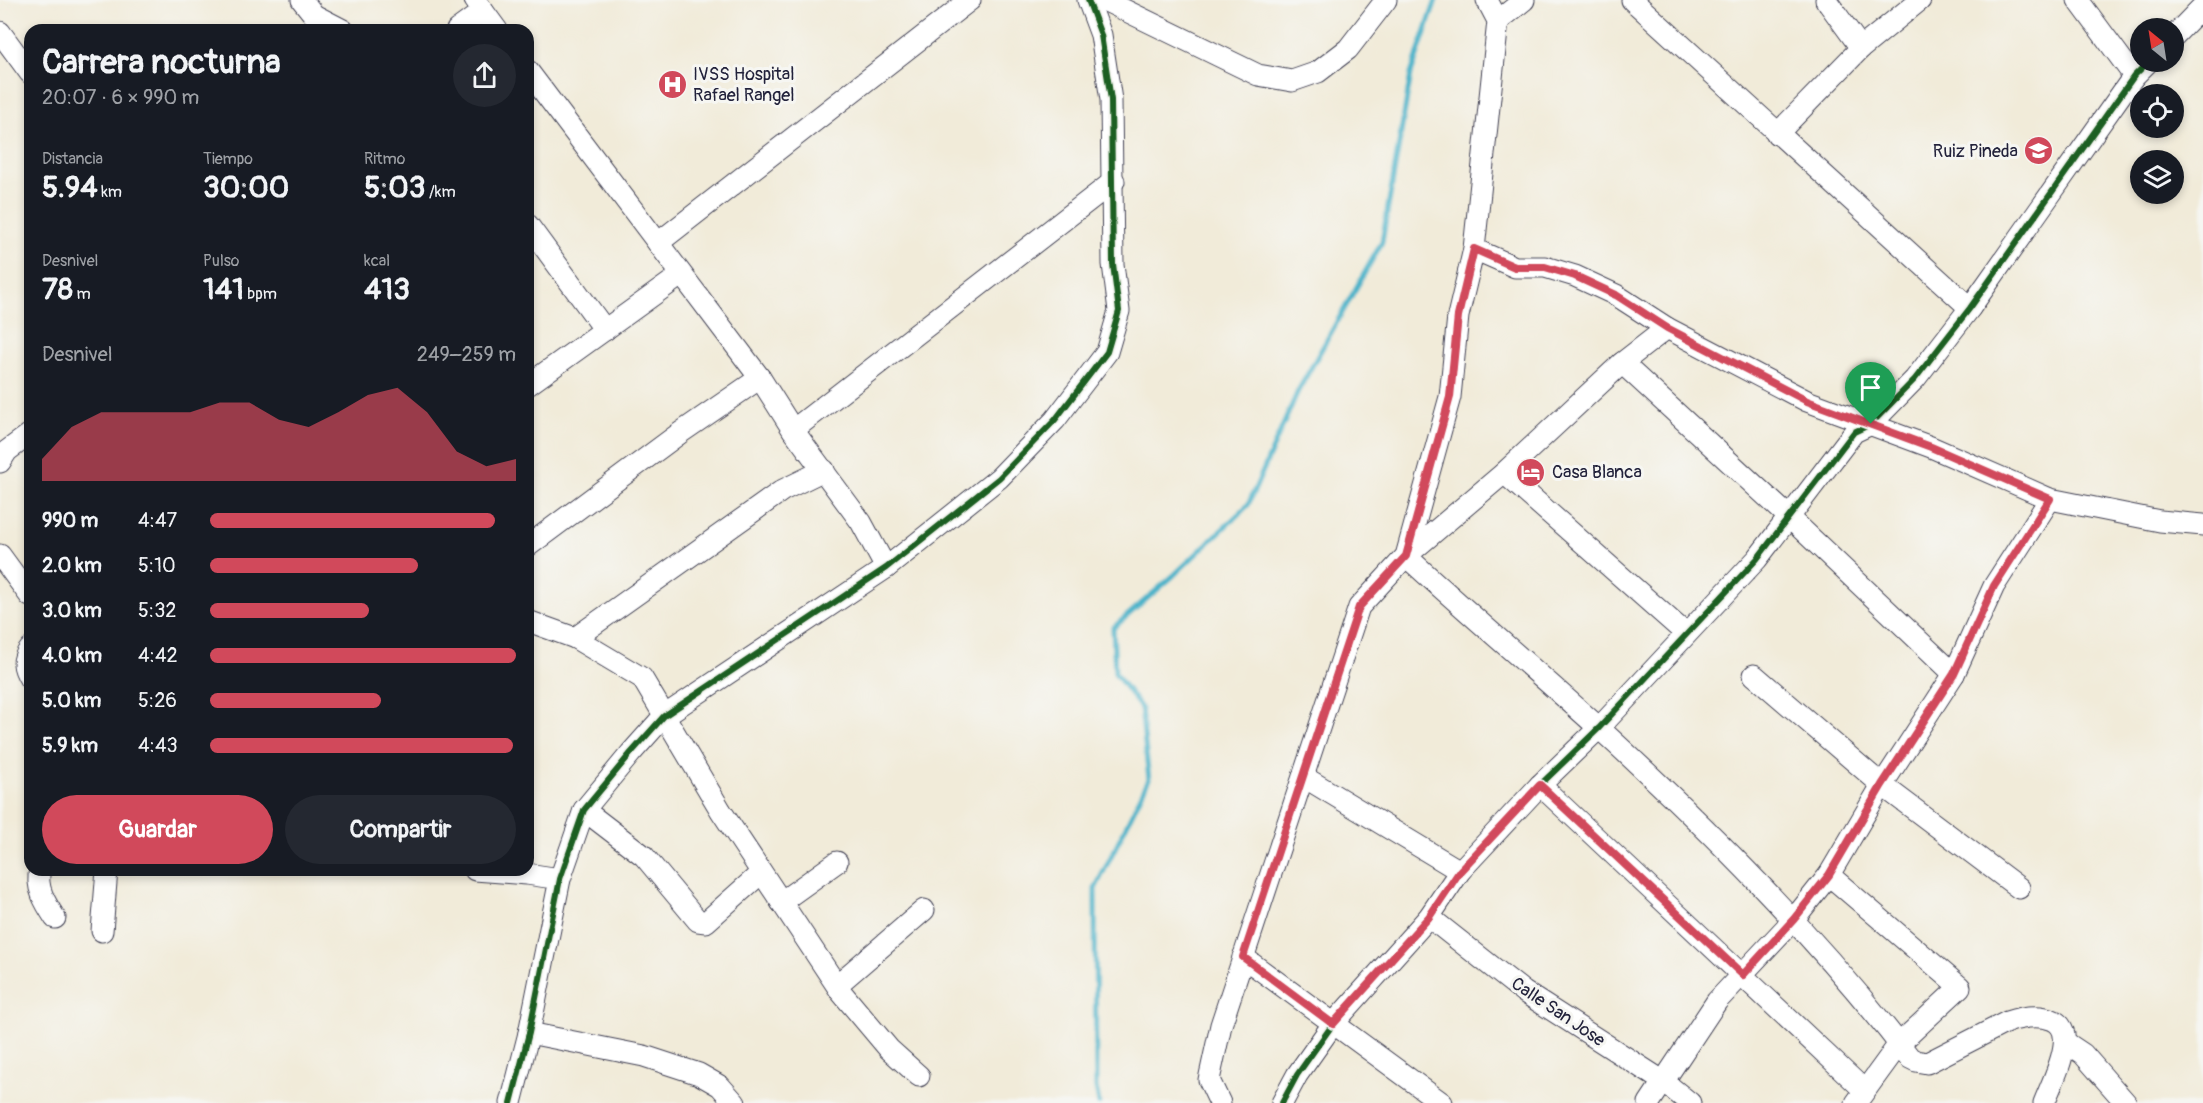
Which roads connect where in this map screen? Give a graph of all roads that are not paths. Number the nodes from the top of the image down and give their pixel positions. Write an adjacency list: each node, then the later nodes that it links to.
1 (302, 0): 15 (street)
2 (970, 0): 28 (street)
3 (1088, 0): 26 (street)
4 (1104, 0): 5 (street)
5 (1386, 0)
6 (1487, 0): 14 (street)
7 (1524, 0): 14 (street)
8 (1632, 0): 25 (street)
9 (1826, 0): 20 (street)
10 (1920, 0): 20 (street)
11 (2078, 0): 21 (street)
12 (479, 6): 16 (street); 17 (street)
13 (2203, 6): 18 (street)
14 (1498, 21): 29 (street)
15 (331, 24)
16 (462, 24)
17 (492, 24)
18 (2184, 26)
19 (0, 32): 22 (street)
20 (1861, 48): 25 (street)
21 (2130, 57)
22 (24, 65)
23 (2139, 72): 31 (street)
24 (534, 79): 28 (street)
25 (1777, 134): 31 (street)
26 (1114, 181): 38 (street); 49 (street)
27 (534, 238): 33 (street)
28 (658, 243): 30 (street)
29 (1474, 249): 32 (street); 48 (street)
30 (681, 275): 33 (street); 35 (street)
31 (1970, 308): 37 (street)
32 (1667, 328): 34 (street); 37 (street)
33 (605, 330): 36 (street)
34 (1622, 363): 42 (street); 44 (street)
35 (760, 378): 38 (street); 46 (street)
36 (534, 381)
37 (1871, 424): 43 (street); 44 (street)
38 (793, 430): 41 (street)
39 (24, 438): 40 (street)
40 (0, 462)
41 (824, 470): 49 (street); 53 (street)
42 (1504, 473): 48 (street); 52 (street)
43 (2050, 499): 45 (street); 54 (street)
44 (1790, 518): 52 (street); 54 (street)
45 (2203, 525)
46 (534, 542)
47 (0, 555): 50 (street)
48 (1406, 556): 57 (street); 58 (street)
49 (886, 568): 56 (street)
50 (24, 588)
51 (534, 623): 53 (street)
52 (1685, 633): 57 (street)
53 (575, 638): 56 (street)
54 (1954, 674): 60 (street)
55 (1754, 675): 60 (street)
56 (664, 716): 61 (street); 64 (street)
57 (1599, 728): 59 (street); 75 (street)
58 (1304, 777): 63 (street); 77 (street)
59 (1540, 785): 63 (street); 78 (street)
60 (1882, 785): 66 (street); 70 (street)
61 (584, 810): 64 (street); 69 (street)
62 (837, 862): 71 (street)
63 (1460, 871): 73 (street)
64 (761, 873): 71 (street)
65 (534, 875): 69 (street)
66 (1829, 875): 75 (street); 83 (street)
67 (38, 876): 74 (street)
68 (107, 876): 76 (street)
69 (560, 879): 81 (street)
70 (2019, 888)
71 (781, 902): 79 (street)
72 (924, 910): 79 (street)
73 (1429, 917): 80 (street); 85 (street, Calle San Jose)
74 (55, 918)
75 (1794, 919): 78 (street); 83 (street)
76 (102, 931)
77 (1243, 957): 80 (street); 89 (street)
78 (1743, 975): 85 (street); 86 (street)
79 (837, 985): 84 (street)
80 (1333, 1024): 90 (street); 91 (street)
81 (529, 1033): 87 (street); 88 (street)
82 (2065, 1042): 83 (street); 94 (street); 95 (street)
83 (1899, 1044): 86 (street)
84 (919, 1076)
85 (1664, 1082): 92 (street); 93 (street, Calle San Jose)
86 (1860, 1097)
87 (511, 1103)
88 (735, 1103)
89 (1220, 1103)
90 (1282, 1103)
91 (1442, 1103)
92 (1649, 1103)
93 (1690, 1103)
94 (2044, 1103)
95 (2126, 1103)

